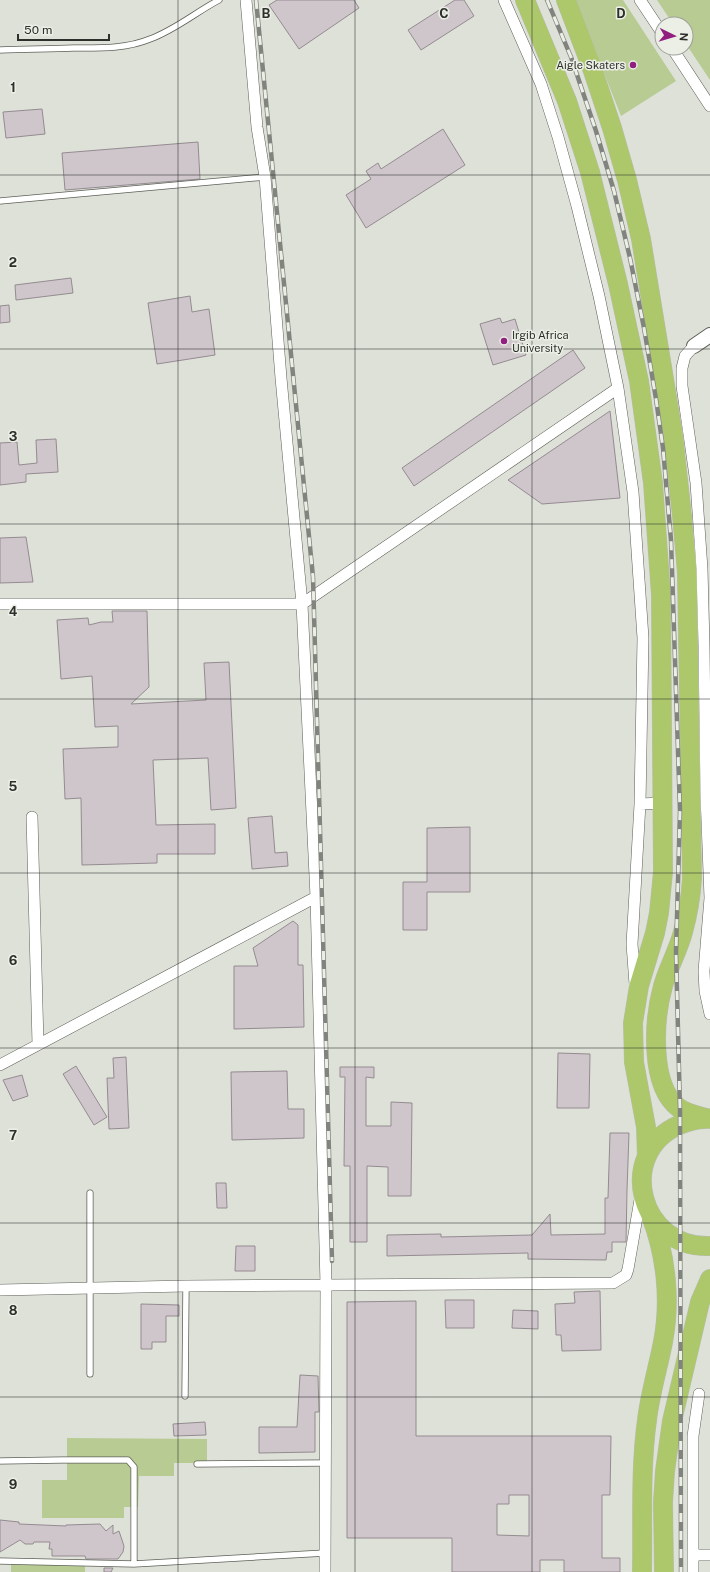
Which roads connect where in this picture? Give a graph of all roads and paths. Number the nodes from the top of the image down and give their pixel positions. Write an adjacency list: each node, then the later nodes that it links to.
1 (219, 0): 8 (lane)
2 (246, 0): 11 (street)
3 (504, 0): 15 (street)
4 (526, 0): 20 (highway)
5 (566, 0): 28 (highway)
6 (640, 0): 7 (street)
7 (654, 21)
8 (0, 50)
9 (677, 56): 10 (street)
10 (710, 106)
11 (265, 177): 12 (lane); 17 (street)
12 (0, 201)
13 (710, 336): 14 (street)
14 (694, 346): 18 (street)
15 (618, 388): 17 (street); 21 (street)
16 (0, 604): 17 (street)
17 (302, 604): 23 (street)
18 (708, 714): 19 (street)
19 (708, 799): 25 (street)
20 (663, 803): 21 (street); 24 (highway)
21 (640, 804): 24 (street)
22 (32, 817): 26 (street)
23 (316, 897): 26 (street); 35 (street)
24 (636, 998): 29 (highway)
25 (710, 1014)
26 (38, 1044): 27 (street)
27 (0, 1065)
28 (710, 1119): 29 (highway)
29 (647, 1156): 30 (highway)
30 (642, 1186): 32 (highway); 35 (street)
31 (90, 1193): 37 (lane)
32 (651, 1216): 33 (highway); 51 (highway)
33 (710, 1246)
34 (710, 1279): 52 (highway)
35 (326, 1285): 36 (street); 43 (street)
36 (186, 1286): 37 (street); 41 (lane)
37 (90, 1289): 38 (street); 39 (lane)
38 (0, 1290)
39 (90, 1374)
40 (699, 1394): 46 (street)
41 (185, 1396)
42 (0, 1461): 49 (lane)
43 (326, 1463): 44 (lane); 45 (street)
44 (197, 1464)
45 (325, 1553): 49 (lane); 50 (street)
46 (693, 1555): 47 (street); 53 (street)
47 (710, 1555)
48 (0, 1561): 49 (lane)
49 (134, 1564)
50 (325, 1572)
51 (642, 1572)
52 (664, 1572)
53 (693, 1572)

